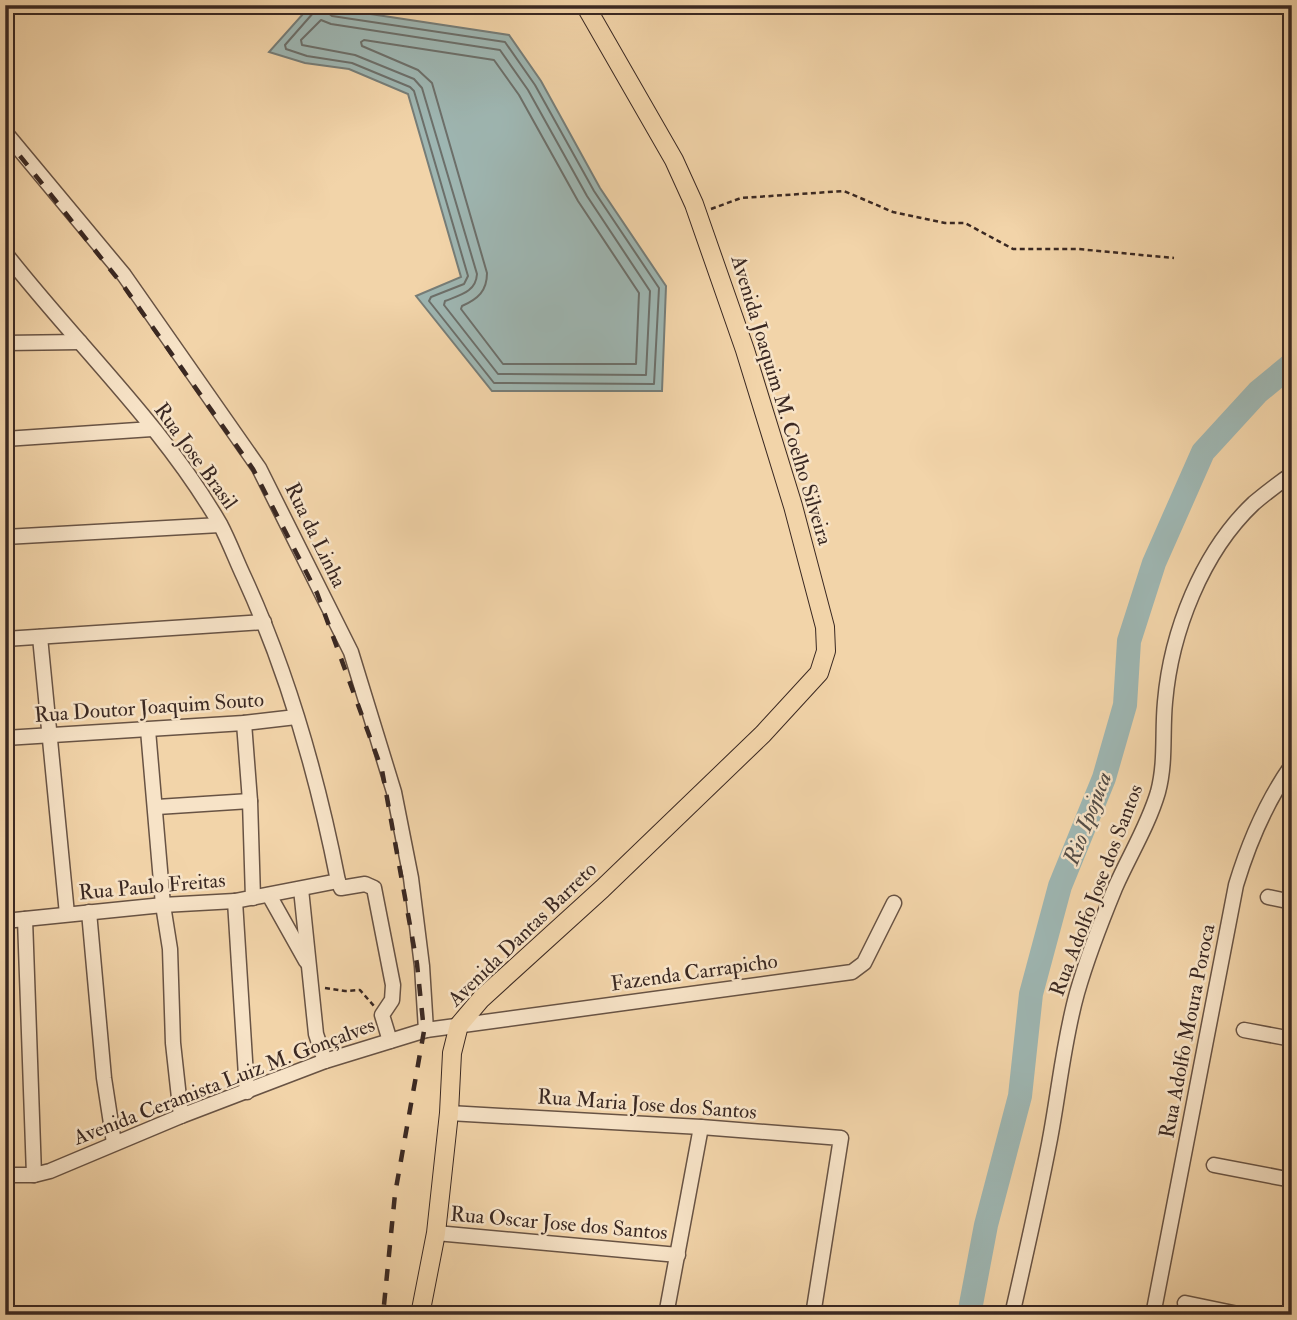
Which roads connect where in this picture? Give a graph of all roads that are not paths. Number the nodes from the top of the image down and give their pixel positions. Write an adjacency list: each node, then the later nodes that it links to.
1 (12, 5): 3 (street)
2 (585, 5): 23 (main road, Avenida Joaquim M. Coelho Silveira)
3 (5, 10)
4 (5, 132): 41 (street, Rua da Linha)
5 (5, 253): 6 (street, Rua Jose Brasil)
6 (11, 269): 7 (street, Rua Jose Brasil)
7 (80, 342): 8 (street); 9 (street, Rua Jose Brasil)
8 (5, 344)
9 (152, 429): 10 (street); 12 (street, Rua Jose Brasil)
10 (5, 439)
11 (1292, 474): 61 (street, Rua Adolfo Jose dos Santos)
12 (220, 525): 13 (street); 14 (street, Rua Jose Brasil)
13 (5, 537)
14 (264, 622): 15 (street); 17 (street, Rua Jose Brasil)
15 (40, 637): 16 (street); 20 (street)
16 (5, 639)
17 (296, 717): 18 (street, Rua Doutor Joaquim Souto); 26 (street, Rua Jose Brasil)
18 (244, 723): 19 (street, Rua Doutor Joaquim Souto); 24 (street)
19 (148, 730): 20 (street, Rua Doutor Joaquim Souto); 25 (street)
20 (50, 736): 21 (street, Rua Doutor Joaquim Souto); 36 (street)
21 (5, 738)
22 (1292, 765): 62 (street, Rua Adolfo Moura Poroca)
23 (705, 789): 40 (main road, Avenida Dantas Barreto)
24 (250, 801): 25 (street); 30 (street)
25 (157, 807): 34 (street)
26 (338, 881): 27 (street, Rua Paulo Freitas); 44 (street)
27 (301, 889): 28 (street, Rua Paulo Freitas); 39 (street)
28 (269, 895): 30 (street, Rua Paulo Freitas); 39 (street)
29 (1268, 897): 32 (street)
30 (253, 898): 31 (street, Rua Paulo Freitas)
31 (235, 901): 34 (street, Rua Paulo Freitas); 46 (street)
32 (1292, 902)
33 (894, 903): 40 (street, Fazenda Carrapicho)
34 (163, 905): 35 (street, Rua Paulo Freitas); 48 (street)
35 (89, 912): 36 (street, Rua Paulo Freitas); 50 (street)
36 (67, 914): 37 (street, Rua Paulo Freitas)
37 (24, 919): 38 (street, Rua Paulo Freitas); 53 (street)
38 (5, 921)
39 (308, 965): 45 (street)
40 (459, 1025): 41 (street, Avenida Ceramista Luiz M. Gonçalves); 47 (main road, Avenida Dantas Barreto)
41 (426, 1030): 44 (street, Avenida Ceramista Luiz M. Gonçalves)
42 (1244, 1030): 43 (street)
43 (1292, 1039)
44 (390, 1041): 45 (street, Avenida Ceramista Luiz M. Gonçalves)
45 (325, 1062): 46 (street, Avenida Ceramista Luiz M. Gonçalves)
46 (247, 1092): 48 (street, Avenida Ceramista Luiz M. Gonçalves)
47 (449, 1113): 49 (street, Rua Maria Jose dos Santos); 55 (main road, Avenida Dantas Barreto)
48 (181, 1116): 50 (street, Avenida Ceramista Luiz M. Gonçalves)
49 (701, 1127): 56 (street); 60 (street, Rua Maria Jose dos Santos)
50 (114, 1143): 53 (street, Avenida Ceramista Luiz M. Gonçalves)
51 (1214, 1165): 54 (street)
52 (5, 1175): 53 (street, Avenida Ceramista Luiz M. Gonçalves)
53 (34, 1175)
54 (1292, 1180)
55 (436, 1233): 56 (street, Rua Oscar Jose dos Santos); 58 (main road, Avenida Dantas Barreto)
56 (678, 1255): 59 (street)
57 (1185, 1303): 63 (street)
58 (420, 1315)
59 (666, 1315)
60 (813, 1315)
61 (1012, 1315)
62 (1153, 1315)
63 (1242, 1315)

